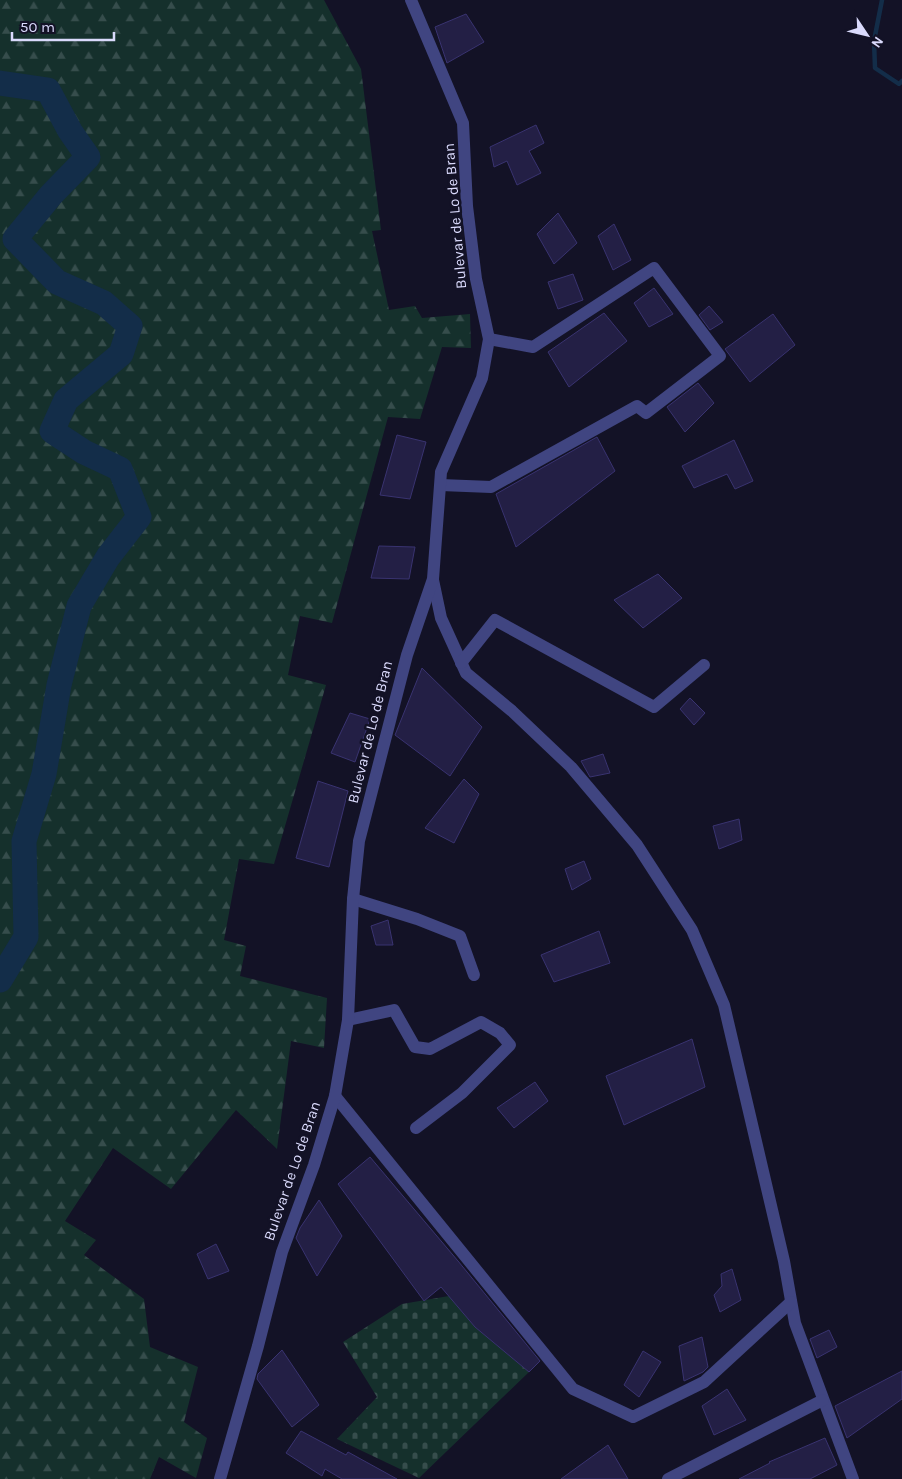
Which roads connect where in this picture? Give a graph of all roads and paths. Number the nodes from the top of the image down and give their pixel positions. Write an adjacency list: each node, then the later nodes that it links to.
1 (412, 0): 2 (street, Bulevar de Lo de Bran)
2 (489, 339): 3 (street, Bulevar de Lo de Bran); 3 (street)
3 (440, 485): 4 (street, Bulevar de Lo de Bran)
4 (433, 579): 5 (street); 7 (street, Bulevar de Lo de Bran)
5 (461, 663): 6 (street); 12 (street)
6 (704, 665)
7 (353, 899): 8 (street); 9 (street, Bulevar de Lo de Bran)
8 (474, 975)
9 (348, 1020): 10 (street, Bulevar de Lo de Bran); 11 (street)
10 (335, 1096): 12 (street); 14 (street, Bulevar de Lo de Bran)
11 (416, 1128)
12 (791, 1302): 13 (street)
13 (822, 1400): 15 (street); 16 (street)
14 (220, 1479)
15 (668, 1479)
16 (853, 1479)

